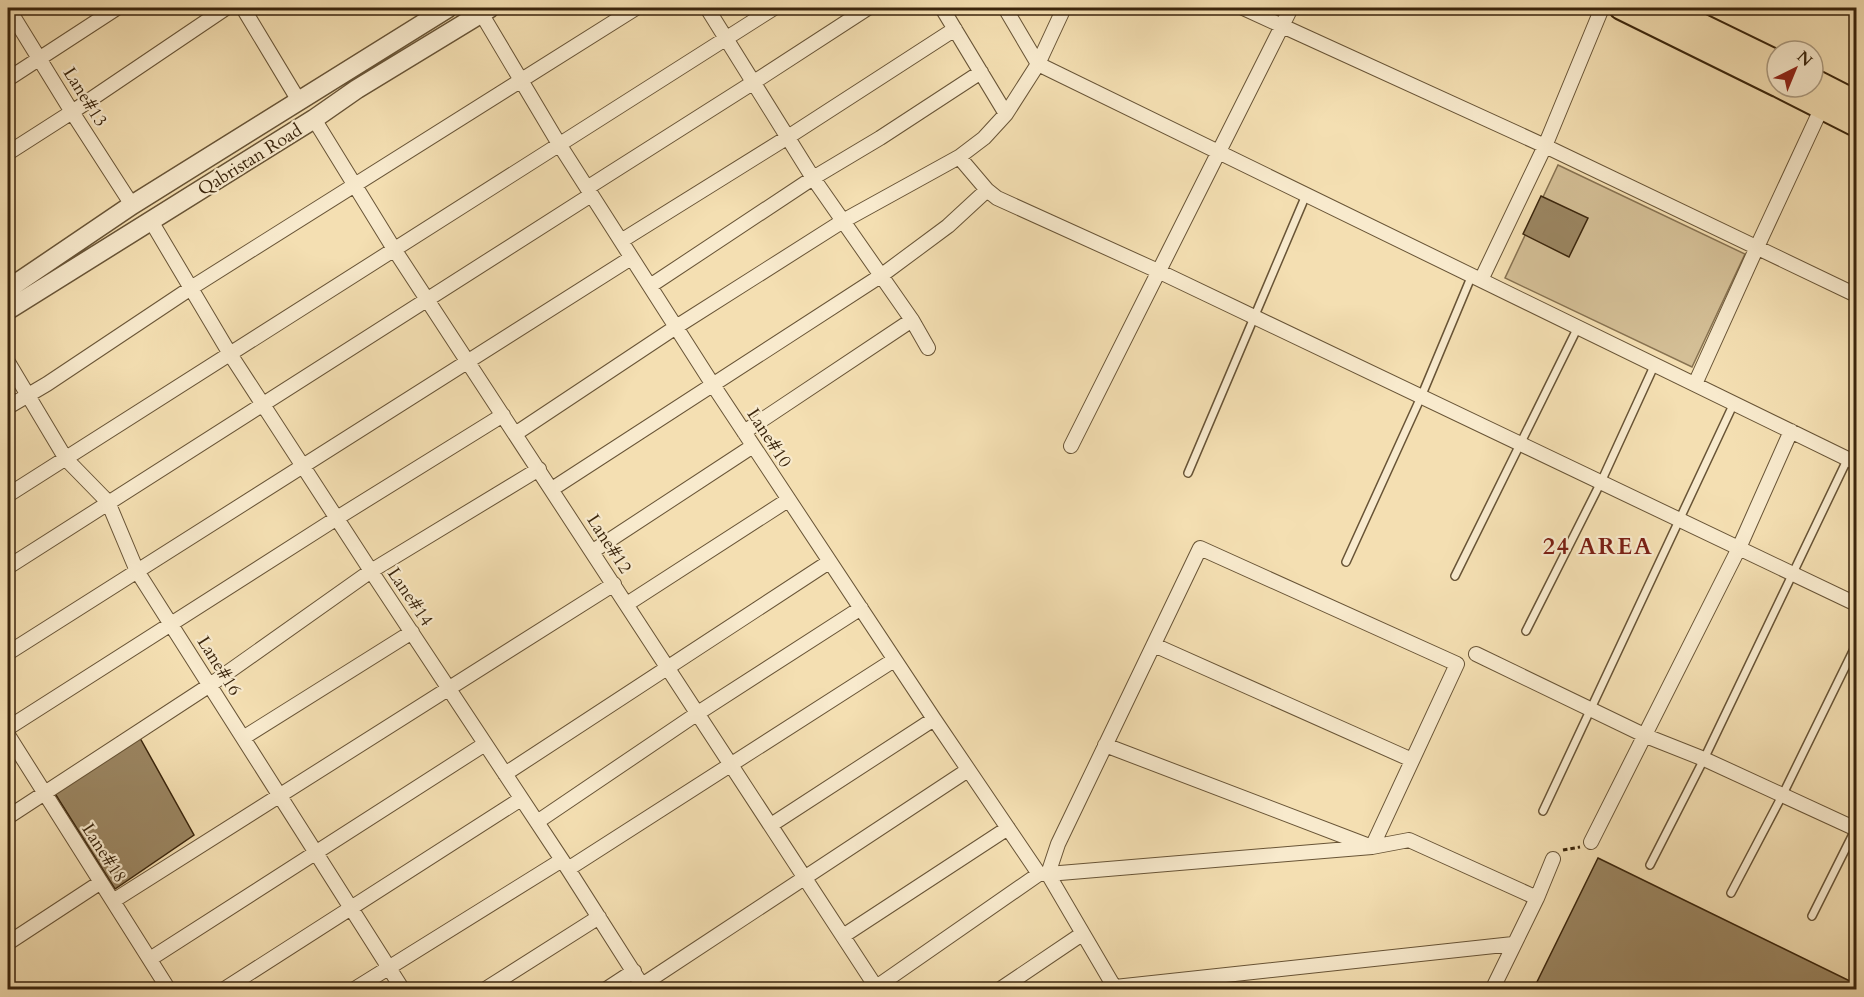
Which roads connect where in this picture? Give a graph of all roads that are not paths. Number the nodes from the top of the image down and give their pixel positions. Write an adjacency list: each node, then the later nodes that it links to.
1 (8, 8): 23 (street, Lane#13)
2 (117, 8): 23 (street)
3 (226, 8): 36 (street)
4 (243, 8): 34 (street)
5 (448, 8): 25 (street, Qabristan Road)
6 (636, 8): 28 (street)
7 (707, 8): 21 (street)
8 (774, 8): 21 (street)
9 (868, 8): 30 (street)
10 (942, 8): 20 (street)
11 (1005, 8): 24 (street)
12 (1064, 8): 24 (street)
13 (1243, 8): 19 (street)
14 (1291, 8): 19 (street)
15 (1602, 8): 42 (street)
16 (1621, 8): 29 (main road)
17 (1666, 8): 22 (main road)
18 (486, 10): 28 (street, Lane#10); 31 (street, Qabristan Road)
19 (1282, 25): 42 (street); 43 (street)
20 (955, 29): 26 (street); 40 (street)
21 (726, 38): 30 (street); 41 (street)
22 (1765, 57)
23 (40, 58): 27 (street); 36 (street, Lane#13)
24 (1038, 64): 37 (street); 43 (street)
25 (348, 71): 31 (street); 34 (street, Qabristan Road)
26 (981, 72): 37 (street); 46 (street)
27 (8, 79)
28 (520, 79): 41 (street, Lane#10); 47 (street)
29 (1765, 79)
30 (754, 82): 40 (street); 49 (street)
31 (357, 89): 39 (street, Qabristan Road)
32 (1825, 91): 38 (main road)
33 (1806, 99): 35 (main road)
34 (299, 101): 51 (street, Qabristan Road)
35 (1822, 107): 38 (main road); 55 (street)
36 (72, 112): 44 (street); 51 (street, Lane#13)
37 (1006, 114): 45 (street)
38 (1856, 118)
39 (314, 119): 47 (street, Lane#12); 52 (street, Qabristan Road)
40 (788, 137): 46 (street); 54 (street)
41 (559, 144): 49 (street, Lane#10); 56 (street)
42 (1545, 146): 55 (street); 60 (street)
43 (1218, 152): 50 (street); 58 (street)
44 (8, 153)
45 (959, 157): 48 (street); 53 (street)
46 (813, 178): 53 (street); 61 (street)
47 (355, 185): 56 (street, Lane#12); 62 (street)
48 (987, 190): 58 (street); 59 (street)
49 (589, 192): 54 (street, Lane#10); 65 (street)
50 (1306, 195): 60 (street); 67 (lane)
51 (132, 205): 63 (street, Qabristan Road)
52 (151, 221): 62 (street, Lane#14); 66 (street, Qabristan Road)
53 (843, 221): 59 (street); 69 (street)
54 (621, 241): 57 (street, Lane#10)
55 (1757, 247): 64 (street); 76 (street)
56 (394, 249): 65 (street, Lane#12); 72 (street)
57 (631, 258): 61 (street, Lane#10); 73 (street)
58 (1158, 272): 67 (street); 89 (street)
59 (882, 276): 68 (street); 77 (street)
60 (1476, 278): 70 (street); 79 (lane)
61 (650, 286): 69 (street, Lane#10)
62 (191, 288): 72 (street, Lane#14); 78 (street)
63 (8, 289)
64 (1857, 295)
65 (428, 300): 73 (street, Lane#12); 81 (street)
66 (8, 310)
67 (1253, 317): 79 (street); 94 (lane)
68 (912, 320): 71 (street); 85 (street)
69 (676, 327): 77 (street, Lane#10); 86 (street)
70 (1578, 327): 75 (street); 87 (lane)
71 (928, 348)
72 (230, 354): 81 (street, Lane#14); 90 (street)
73 (468, 361): 83 (street, Lane#12); 92 (street)
74 (8, 362): 78 (street, Lane#16)
75 (1654, 364): 76 (street); 95 (lane)
76 (1695, 384): 80 (street)
77 (713, 385): 85 (street, Lane#10); 96 (street)
78 (27, 395): 82 (street); 90 (street, Lane#16)
79 (1421, 397): 87 (street); 105 (lane)
80 (1734, 403): 84 (street); 101 (lane)
81 (264, 405): 92 (street, Lane#14); 99 (street)
82 (8, 407)
83 (503, 415): 86 (street, Lane#12); 100 (street)
84 (1791, 431): 91 (street); 102 (street)
85 (744, 432): 88 (street, Lane#10)
86 (515, 434): 93 (street, Lane#12)
87 (1520, 444): 95 (street); 110 (lane)
88 (753, 446): 98 (street, Lane#10); 103 (street)
89 (1071, 446)
90 (66, 459): 97 (street); 99 (street, Lane#16)
91 (1852, 460): 109 (lane)
92 (303, 466): 100 (street, Lane#14); 107 (street)
93 (539, 469): 96 (street, Lane#12); 108 (street)
94 (1188, 473)
95 (1601, 482): 101 (street); 116 (lane)
96 (552, 489): 103 (street, Lane#12)
97 (8, 495)
98 (788, 500): 104 (street, Lane#10); 112 (street)
99 (108, 502): 106 (street); 107 (street, Lane#16)
100 (337, 518): 108 (street, Lane#14); 115 (street)
101 (1680, 520): 102 (street); 126 (lane)
102 (1740, 548): 109 (street); 131 (street)
103 (593, 551): 111 (street, Lane#12)
104 (829, 562): 114 (street, Lane#10); 123 (street)
105 (1346, 562)
106 (8, 567)
107 (137, 571): 115 (street, Lane#16); 120 (street)
108 (371, 572): 117 (street, Lane#14); 124 (street)
109 (1792, 573): 113 (street); 135 (lane)
110 (1455, 576)
111 (614, 584): 112 (street, Lane#12); 125 (street)
112 (627, 604): 123 (street, Lane#12)
113 (1857, 604)
114 (861, 608): 122 (street, Lane#10); 127 (street)
115 (171, 624): 124 (street, Lane#16); 129 (street)
116 (1526, 631)
117 (412, 632): 125 (street, Lane#14); 132 (street)
118 (1154, 645): 134 (street); 136 (street); 136 (street)
119 (1857, 645): 141 (lane)
120 (8, 653)
121 (1476, 654): 126 (street)
122 (894, 660): 128 (street, Lane#10); 137 (street)
123 (668, 667): 127 (street, Lane#12); 139 (street)
124 (210, 685): 132 (street, Lane#16); 140 (street)
125 (449, 689): 133 (street, Lane#14); 142 (street)
126 (1591, 710): 131 (street); 144 (lane)
127 (698, 713): 137 (street, Lane#12); 146 (street)
128 (934, 719): 138 (street, Lane#10); 147 (street)
129 (8, 728)
130 (8, 735): 140 (street, Lane#18)
131 (1646, 736): 135 (street); 150 (street)
132 (243, 738): 142 (street, Lane#16)
133 (485, 744): 139 (street, Lane#14); 152 (street)
134 (1105, 745): 151 (street); 156 (street)
135 (1704, 759): 141 (street); 155 (lane)
136 (1412, 760): 151 (street)
137 (731, 763): 147 (street, Lane#12); 154 (street)
138 (968, 770): 148 (street, Lane#10); 157 (street)
139 (505, 774): 143 (street, Lane#14)
140 (45, 794): 145 (street); 158 (street, Lane#18)
141 (1783, 794): 149 (street); 159 (lane)
142 (280, 795): 152 (street, Lane#16); 161 (street)
143 (521, 799): 146 (street, Lane#14); 162 (street)
144 (1543, 811)
145 (8, 817)
146 (537, 822): 154 (street, Lane#14)
147 (771, 825): 157 (street, Lane#12)
148 (1008, 828): 156 (street, Lane#10); 166 (street)
149 (1856, 829): 163 (lane)
150 (1591, 842)
151 (1372, 847): 156 (street); 160 (street)
152 (316, 852): 162 (street, Lane#16); 169 (street)
153 (1553, 859): 160 (street)
154 (565, 864): 164 (street, Lane#14); 170 (street)
155 (1650, 865)
156 (1043, 874): 165 (street, Lane#10); 174 (street)
157 (805, 877): 166 (street, Lane#12); 173 (street)
158 (101, 882): 161 (street, Lane#18); 167 (street)
159 (1731, 893)
160 (1537, 898): 168 (street)
161 (113, 901): 169 (street, Lane#18)
162 (351, 908): 170 (street, Lane#16); 176 (street)
163 (1812, 916)
164 (599, 917): 171 (street, Lane#14); 179 (street)
165 (1082, 934): 175 (street, Lane#10); 181 (street)
166 (843, 936): 174 (street, Lane#12)
167 (8, 944)
168 (1513, 944): 175 (street); 182 (street)
169 (150, 959): 172 (street, Lane#18)
170 (389, 966): 177 (street); 178 (street, Lane#16)
171 (634, 971): 173 (street, Lane#14); 180 (street)
172 (162, 987)
173 (644, 987)
174 (874, 988)
175 (1115, 988)
176 (223, 990)
177 (353, 990)
178 (403, 990)
179 (483, 990)
180 (605, 990)
181 (999, 990)
182 (1492, 990)

